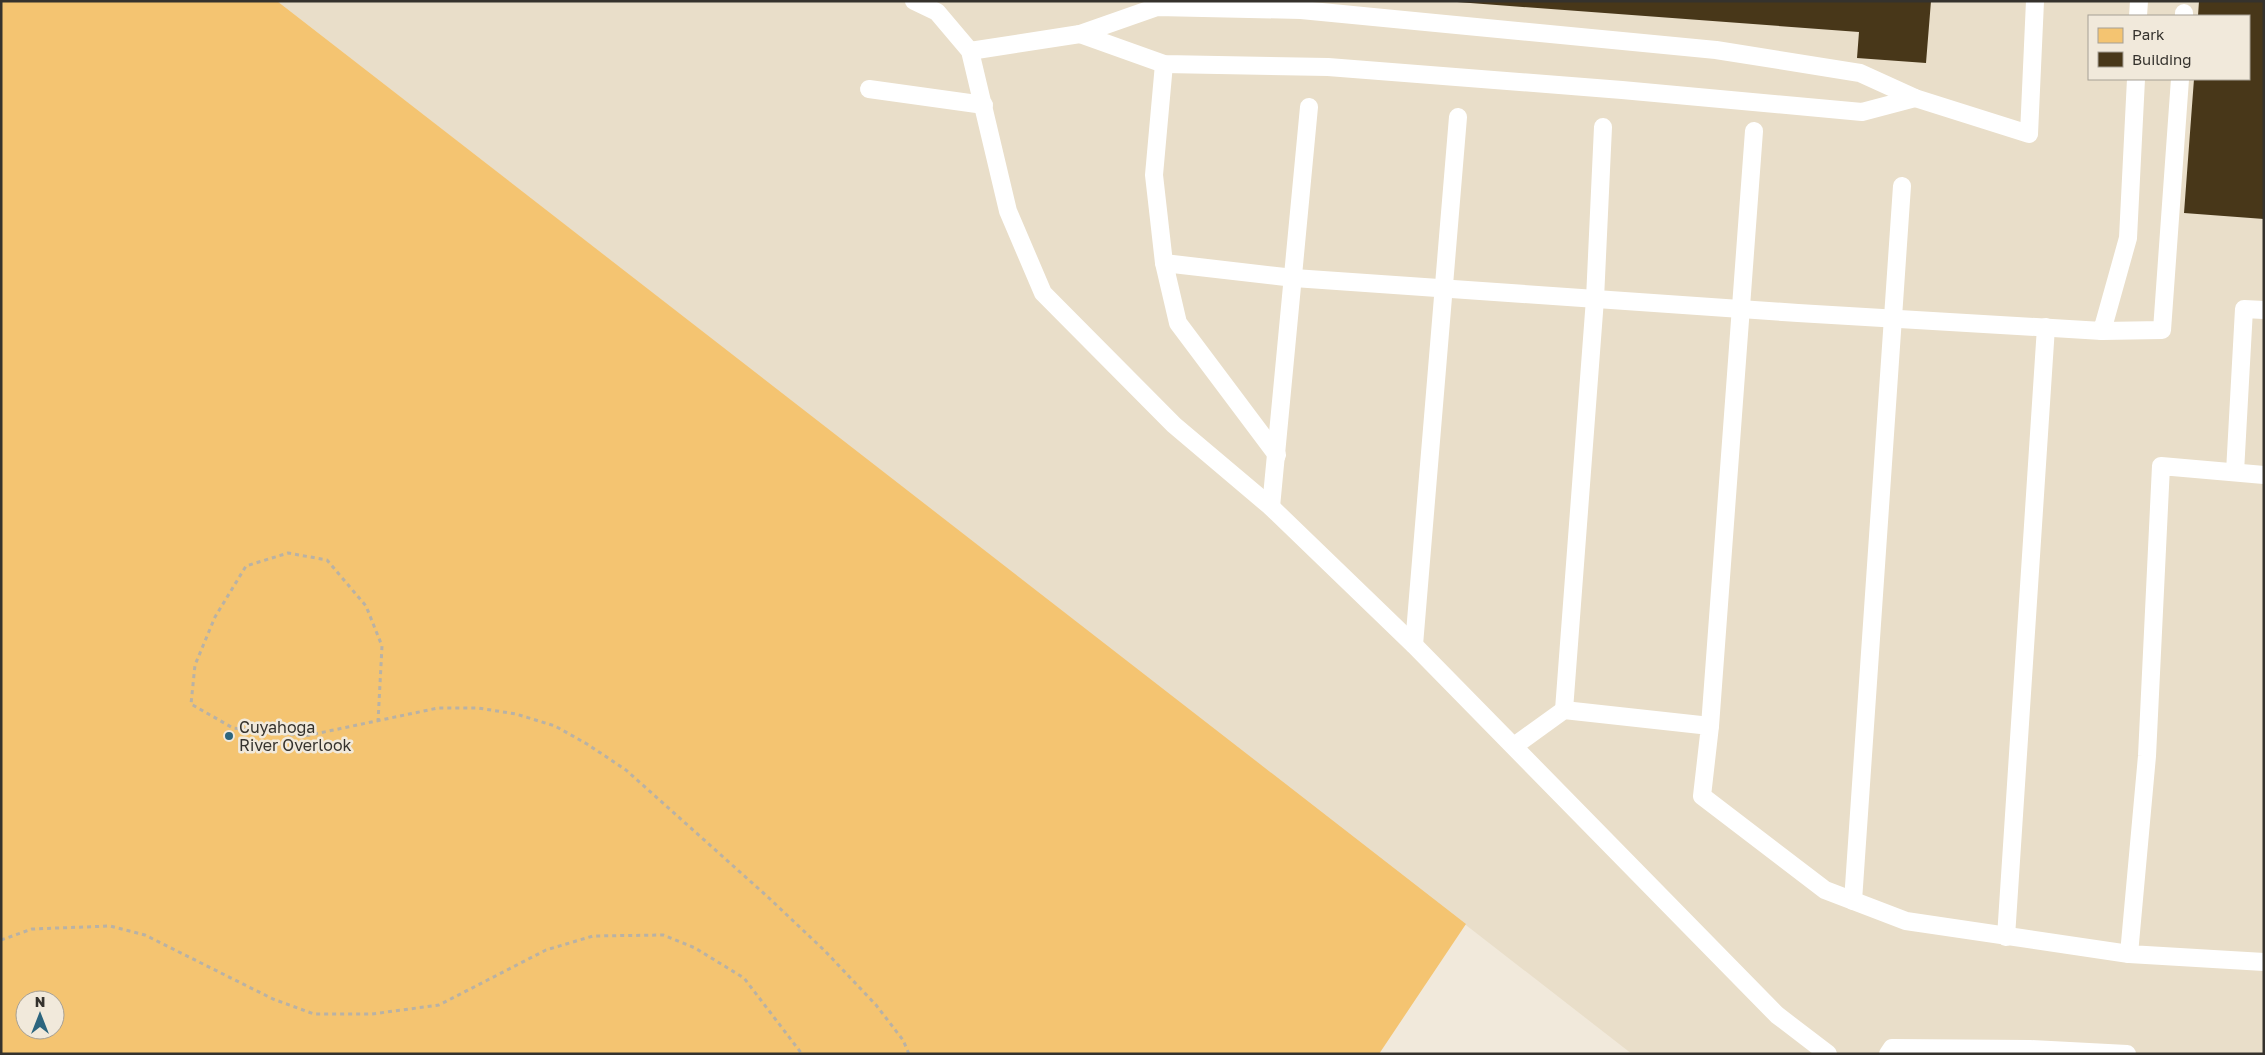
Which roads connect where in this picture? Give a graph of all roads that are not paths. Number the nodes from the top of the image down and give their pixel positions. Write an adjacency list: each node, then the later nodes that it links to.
1 (914, 1): 6 (lane)
2 (2035, 1): 11 (lane)
3 (2139, 1): 4 (lane)
4 (2138, 15)
5 (1080, 34): 6 (lane); 7 (lane); 11 (lane)
6 (970, 51): 12 (lane)
7 (1164, 64): 11 (lane); 18 (lane)
8 (2136, 80): 26 (lane)
9 (2180, 80): 26 (lane)
10 (869, 89): 12 (lane)
11 (1915, 98)
12 (984, 104): 30 (lane)
13 (1309, 107): 19 (lane)
14 (1458, 117): 20 (lane)
15 (1603, 127): 21 (lane)
16 (1754, 131): 22 (lane)
17 (1902, 186): 24 (lane)
18 (1164, 263): 19 (lane); 27 (lane)
19 (1294, 278): 20 (lane); 27 (lane)
20 (1446, 287): 21 (lane); 31 (lane)
21 (1595, 299): 22 (lane); 32 (lane)
22 (1740, 308): 24 (lane); 33 (lane)
23 (2264, 310): 28 (lane)
24 (1894, 318): 25 (lane); 35 (lane)
25 (2046, 327): 26 (lane); 36 (lane)
26 (2102, 331)
27 (1277, 455): 30 (lane)
28 (2235, 472): 29 (lane); 37 (lane)
29 (2264, 475)
30 (1271, 507): 31 (lane)
31 (1414, 645): 34 (lane)
32 (1564, 710): 33 (lane); 34 (lane)
33 (1710, 726): 35 (lane)
34 (1514, 746): 39 (lane)
35 (1853, 901): 36 (lane)
36 (2006, 937): 37 (lane)
37 (2129, 954): 38 (lane)
38 (2264, 962)
39 (1828, 1054)
40 (1888, 1054): 41 (lane)
41 (2127, 1054)

